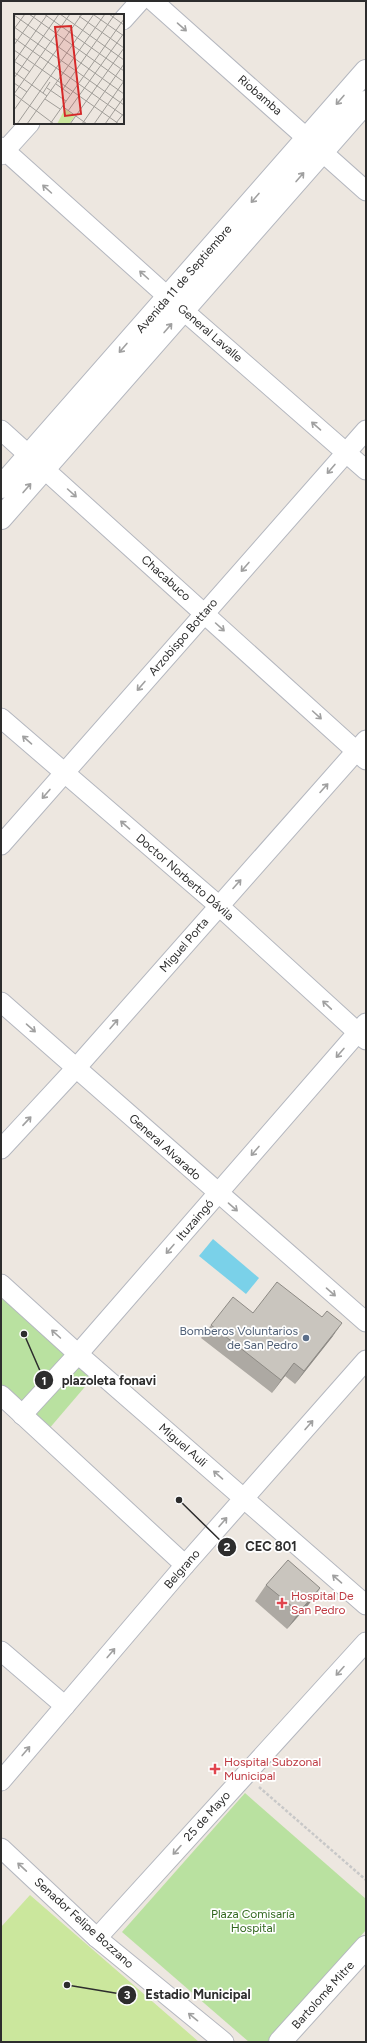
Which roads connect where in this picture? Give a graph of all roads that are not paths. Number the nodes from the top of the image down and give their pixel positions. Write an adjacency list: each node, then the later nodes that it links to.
1 (140, 1): 3 (street)
2 (153, 1): 7 (street, Riobamba, one-way to 7)
3 (124, 19)
4 (366, 71): 7 (main road, Avenida 11 de Septiembre, one-way to 7)
5 (366, 102): 7 (main road, Avenida 11 de Septiembre)
6 (29, 124): 8 (street)
7 (315, 144): 9 (street, Riobamba); 10 (main road, Avenida 11 de Septiembre)
8 (2, 151): 10 (street, General Lavalle, one-way to 8)
9 (366, 191)
10 (176, 304): 13 (street, General Lavalle, one-way to 10); 14 (main road, Avenida 11 de Septiembre)
11 (1, 430): 14 (street, Chacabuco)
12 (366, 430): 13 (street, Arzobispo Bottaro)
13 (346, 452): 15 (street, General Lavalle); 18 (street, Arzobispo Bottaro, one-way to 18)
14 (37, 461): 16 (main road, Avenida 11 de Septiembre); 17 (main road, Avenida 11 de Septiembre, one-way to 14); 18 (street, Chacabuco, one-way to 18)
15 (366, 470)
16 (1, 487)
17 (1, 518)
18 (205, 613): 20 (street, Chacabuco, one-way to 20); 21 (street, Arzobispo Bottaro, one-way to 21)
19 (1, 718): 21 (street, Doctor Norberto Dávila, one-way to 19)
20 (363, 750): 23 (street, Miguel Porta, one-way to 20)
21 (64, 772): 22 (street, Arzobispo Bottaro, one-way to 22); 23 (street, Doctor Norberto Dávila, one-way to 21)
22 (1, 845)
23 (218, 905): 25 (street, Doctor Norberto Dávila, one-way to 23); 26 (street, Miguel Porta, one-way to 23)
24 (1, 1002): 26 (street, General Alvarado, one-way to 26)
25 (363, 1032): 28 (street, Ituzaingó, one-way to 28)
26 (77, 1067): 27 (street, Miguel Porta, one-way to 26); 28 (street, General Alvarado)
27 (1, 1149)
28 (218, 1194): 30 (street, General Alvarado, one-way to 30); 31 (street, Ituzaingó, one-way to 31)
29 (1, 1284): 31 (street, Miguel Auli, one-way to 29)
30 (366, 1322)
31 (78, 1354): 34 (street, Ituzaingó); 35 (street, Miguel Auli, one-way to 31)
32 (366, 1360): 35 (street, Belgrano, one-way to 32)
33 (1, 1395): 34 (street)
34 (22, 1415): 36 (street)
35 (245, 1498): 36 (street, Belgrano, one-way to 35); 37 (street, Miguel Auli, one-way to 35)
36 (185, 1565): 40 (street, Belgrano, one-way to 36)
37 (366, 1605)
38 (366, 1642): 43 (street, 25 de Mayo, one-way to 43)
39 (1, 1651): 40 (street)
40 (65, 1706): 41 (street, Belgrano, one-way to 40)
41 (1, 1781)
42 (1, 1848): 43 (street, Senador Felipe Bozzano, one-way to 42)
43 (97, 1938): 45 (street, Senador Felipe Bozzano, one-way to 43)
44 (366, 1947): 46 (main road, Bartolomé Mitre)
45 (224, 2042)
46 (280, 2042)

